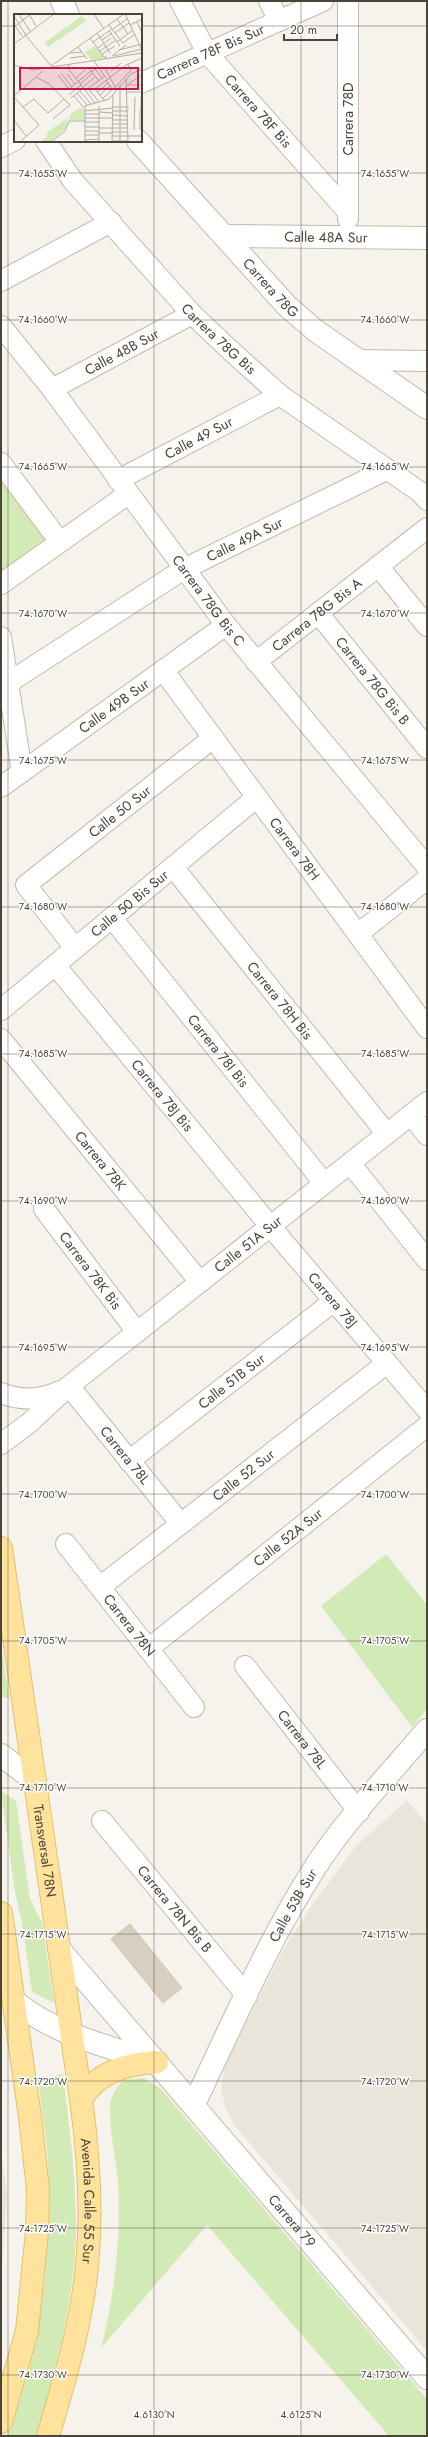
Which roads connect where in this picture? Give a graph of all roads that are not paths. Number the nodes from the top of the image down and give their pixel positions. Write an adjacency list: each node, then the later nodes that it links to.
1 (62, 1): 6 (street)
2 (180, 1): 8 (street, Carrera 78F Bis)
3 (269, 1): 7 (street)
4 (323, 1): 7 (street, Carrera 78F Bis Sur)
5 (348, 1): 14 (street, Carrera 78D)
6 (68, 14)
7 (279, 21): 8 (street, Carrera 78F Bis Sur)
8 (207, 53): 9 (street, Carrera 78F Bis Sur); 14 (street, Carrera 78F Bis)
9 (142, 83)
10 (14, 140): 13 (street)
11 (47, 142): 15 (street, Carrera 78G Bis)
12 (139, 142): 16 (street, Carrera 78G)
13 (1, 147)
14 (348, 212): 17 (street, Carrera 78D)
15 (111, 222): 19 (street); 20 (street, Carrera 78G Bis)
16 (225, 236): 17 (street, Calle 48A Sur); 22 (street, Carrera 78G)
17 (348, 237): 18 (street, Calle 48A Sur)
18 (427, 238)
19 (1, 281)
20 (192, 314): 24 (street, Calle 48B Sur); 25 (street, Carrera 78G Bis)
21 (1, 326): 24 (street, Carrera 78G Bis C)
22 (357, 360): 23 (street); 26 (street, Carrera 78G)
23 (427, 361)
24 (52, 388): 29 (street, Carrera 78G Bis C)
25 (280, 395): 28 (street, Carrera 78G Bis); 29 (street, Calle 49 Sur)
26 (427, 408)
27 (1, 463): 32 (street)
28 (386, 470): 30 (street, Carrera 78G Bis); 34 (street, Calle 49A Sur)
29 (123, 487): 32 (street, Calle 49 Sur); 34 (street, Carrera 78G Bis C)
30 (427, 500)
31 (427, 528): 33 (street, Carrera 78G Bis A)
32 (60, 542): 35 (street, Calle 49 Sur)
33 (378, 566): 36 (street, Carrera 78G Bis A); 38 (street)
34 (184, 569): 37 (street, Carrera 78G Bis C); 42 (street, Calle 49A Sur)
35 (1, 584)
36 (318, 613): 40 (street, Carrera 78G Bis A); 44 (street, Carrera 78G Bis B)
37 (226, 625): 40 (street, Carrera 78G Bis C); 41 (street, Calle 49B Sur)
38 (427, 626)
39 (1, 637): 42 (street)
40 (256, 662): 49 (street, Carrera 78G Bis C)
41 (163, 670): 43 (street, Carrera 78H); 45 (street, Calle 49B Sur)
42 (8, 683): 45 (street)
43 (214, 738): 47 (street, Carrera 78H); 53 (street, Calle 50 Sur)
44 (427, 748)
45 (22, 772): 46 (street, Calle 49B Sur)
46 (1, 787)
47 (257, 798): 48 (street, Calle 50 Bis Sur); 52 (street, Carrera 78H)
48 (173, 867): 51 (street, Calle 50 Bis Sur); 60 (street, Carrera 78H Bis)
49 (427, 867)
50 (427, 879): 52 (street)
51 (112, 918): 53 (street, Calle 50 Bis Sur); 63 (street, Carrera 78I Bis)
52 (358, 934): 56 (street, Carrera 78H)
53 (75, 948): 54 (street, Calle 50 Bis Sur)
54 (55, 964): 55 (street, Calle 50 Bis Sur); 65 (street, Carrera 78J Bis)
55 (1, 1010)
56 (424, 1017)
57 (1, 1039): 67 (street, Carrera 78K)
58 (427, 1102): 59 (street, Calle 51A Sur)
59 (411, 1115): 60 (street, Calle 51A Sur); 61 (street)
60 (387, 1134): 62 (street, Calle 51A Sur)
61 (427, 1135)
62 (350, 1163): 63 (street, Calle 51A Sur); 66 (street)
63 (324, 1183): 65 (street, Calle 51A Sur)
64 (44, 1209): 69 (street, Carrera 78K Bis)
65 (270, 1226): 67 (street, Calle 51A Sur); 68 (street, Carrera 78J)
66 (427, 1260)
67 (200, 1282): 69 (street, Calle 51A Sur)
68 (334, 1301): 70 (street, Carrera 78J); 76 (street, Calle 51B Sur)
69 (137, 1332): 71 (street, Calle 51A Sur)
70 (387, 1363): 73 (street, Carrera 78J); 77 (street, Calle 52 Sur)
71 (69, 1386): 72 (street, Calle 51A Sur); 75 (street, Calle 51A Sur); 76 (street, Carrera 78L)
72 (1, 1393)
73 (427, 1410)
74 (427, 1426): 81 (street, Calle 52A Sur)
75 (1, 1444)
76 (130, 1461): 77 (street, Carrera 78L)
77 (181, 1524): 80 (street, Calle 52 Sur)
78 (66, 1544): 80 (street, Carrera 78N)
79 (1, 1548): 86 (main road, Transversal 78N)
80 (100, 1588): 81 (street, Carrera 78N)
81 (148, 1649): 83 (street, Carrera 78N)
82 (245, 1666): 87 (street, Carrera 78L)
83 (194, 1707)
84 (427, 1730): 87 (street, Calle 53B Sur)
85 (1, 1755): 86 (street)
86 (35, 1781): 90 (main road, Transversal 78N)
87 (359, 1812): 91 (street, Calle 53B Sur)
88 (102, 1821): 91 (street, Carrera 78N Bis B)
89 (1, 1913): 92 (main road)
90 (59, 1949): 93 (main road, Transversal 78N); 94 (street, Carrera 79)
91 (247, 1996): 96 (street, Calle 53B Sur)
92 (14, 2001): 93 (street); 98 (main road)
93 (72, 2035): 94 (street); 95 (main road, Avenida Calle 55 Sur)
94 (157, 2062): 95 (main road); 96 (street, Carrera 79)
95 (81, 2099): 99 (main road, Avenida Calle 55 Sur)
96 (194, 2104): 97 (street, Carrera 79)
97 (427, 2378)
98 (1, 2422)
99 (48, 2436)

